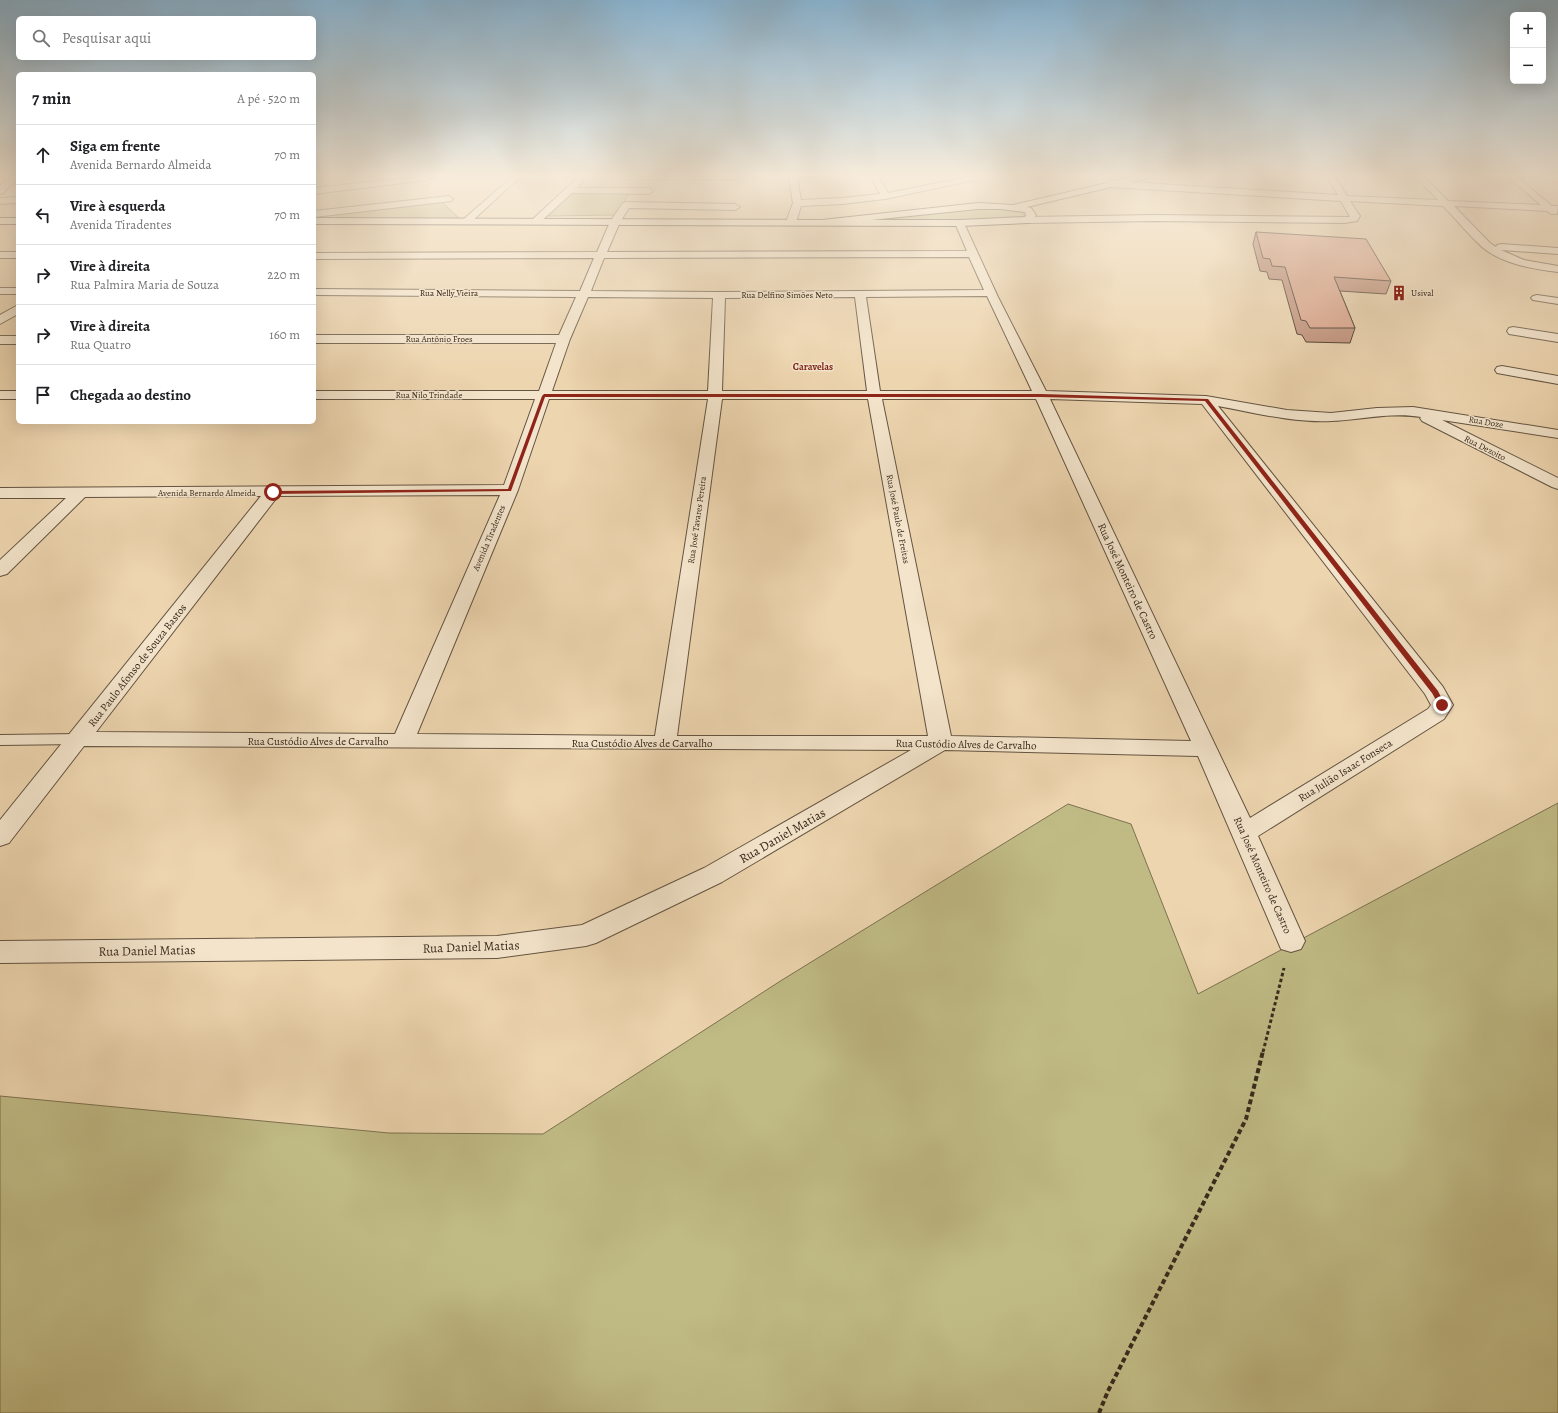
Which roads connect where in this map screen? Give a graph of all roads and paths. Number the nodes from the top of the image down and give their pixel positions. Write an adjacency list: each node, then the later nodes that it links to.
1 (606, 243): 9 (street, Avenida Tiradentes)
2 (968, 243): 5 (street, Rua José Monteiro de Castro)
3 (1486, 245): 4 (street); 10 (street)
4 (1558, 251)
5 (972, 254): 9 (street); 15 (street, Rua José Monteiro de Castro)
6 (0, 255): 7 (street)
7 (16, 255)
8 (316, 256): 9 (street)
9 (601, 256): 14 (street, Avenida Tiradentes)
10 (1558, 269)
11 (0, 291): 12 (street)
12 (16, 291)
13 (316, 292): 14 (street, Rua Nelly Vieira)
14 (584, 293): 16 (street, Rua Delfino Simões Neto); 25 (street, Avenida Tiradentes)
15 (990, 294): 17 (street, Rua Delfino Simões Neto); 34 (street, Rua José Monteiro de Castro)
16 (719, 295): 17 (street, Rua Delfino Simões Neto); 36 (street, Rua José Tavares Pereira)
17 (860, 295): 33 (street, Rua José Paulo de Freitas)
18 (1537, 298): 19 (street)
19 (1558, 301)
20 (16, 310): 21 (street)
21 (0, 320)
22 (1513, 332): 23 (street)
23 (1558, 338)
24 (316, 339): 25 (street, Rua Antônio Froes)
25 (564, 339): 35 (street, Avenida Tiradentes)
26 (0, 340): 27 (street)
27 (16, 340)
28 (1502, 370): 29 (street)
29 (1558, 380)
30 (0, 395): 31 (street)
31 (16, 395)
32 (316, 395): 35 (street, Rua Nilo Trindade)
33 (874, 395): 34 (street, Rua Nilo Trindade); 36 (street, Rua Nilo Trindade); 50 (street, Rua José Paulo de Freitas)
34 (1041, 395): 37 (street, Rua Doze); 51 (street, Rua José Monteiro de Castro)
35 (544, 396): 36 (street, Rua Nilo Trindade); 41 (street, Avenida Tiradentes)
36 (715, 396): 49 (street, Rua José Tavares Pereira)
37 (1206, 400): 38 (street, Rua Doze); 52 (street, Rua Julião Isaac Fonseca)
38 (1413, 411): 39 (street, Rua Doze); 40 (street, Rua Dezoito)
39 (1558, 434)
40 (1558, 484)
41 (510, 490): 42 (street, Avenida Bernardo Almeida); 48 (street, Avenida Tiradentes)
42 (273, 492): 44 (street, Avenida Bernardo Almeida); 46 (street, Rua Paulo Afonso de Souza Bastos)
43 (0, 493): 44 (street, Avenida Bernardo Almeida)
44 (80, 494): 45 (street)
45 (0, 570)
46 (78, 739): 47 (lane); 48 (street, Rua Custódio Alves de Carvalho); 53 (street, Rua Paulo Afonso de Souza Bastos)
47 (0, 740)
48 (403, 741): 49 (street, Rua Custódio Alves de Carvalho)
49 (665, 743): 50 (street, Rua Custódio Alves de Carvalho)
50 (940, 743): 51 (street, Rua Custódio Alves de Carvalho); 55 (street, Rua Daniel Matias)
51 (1206, 749): 52 (street, Rua José Monteiro de Castro)
52 (1245, 832): 54 (street, Rua José Monteiro de Castro)
53 (0, 837)
54 (1291, 941): 56 (path)
55 (0, 952)
56 (1099, 1413)

